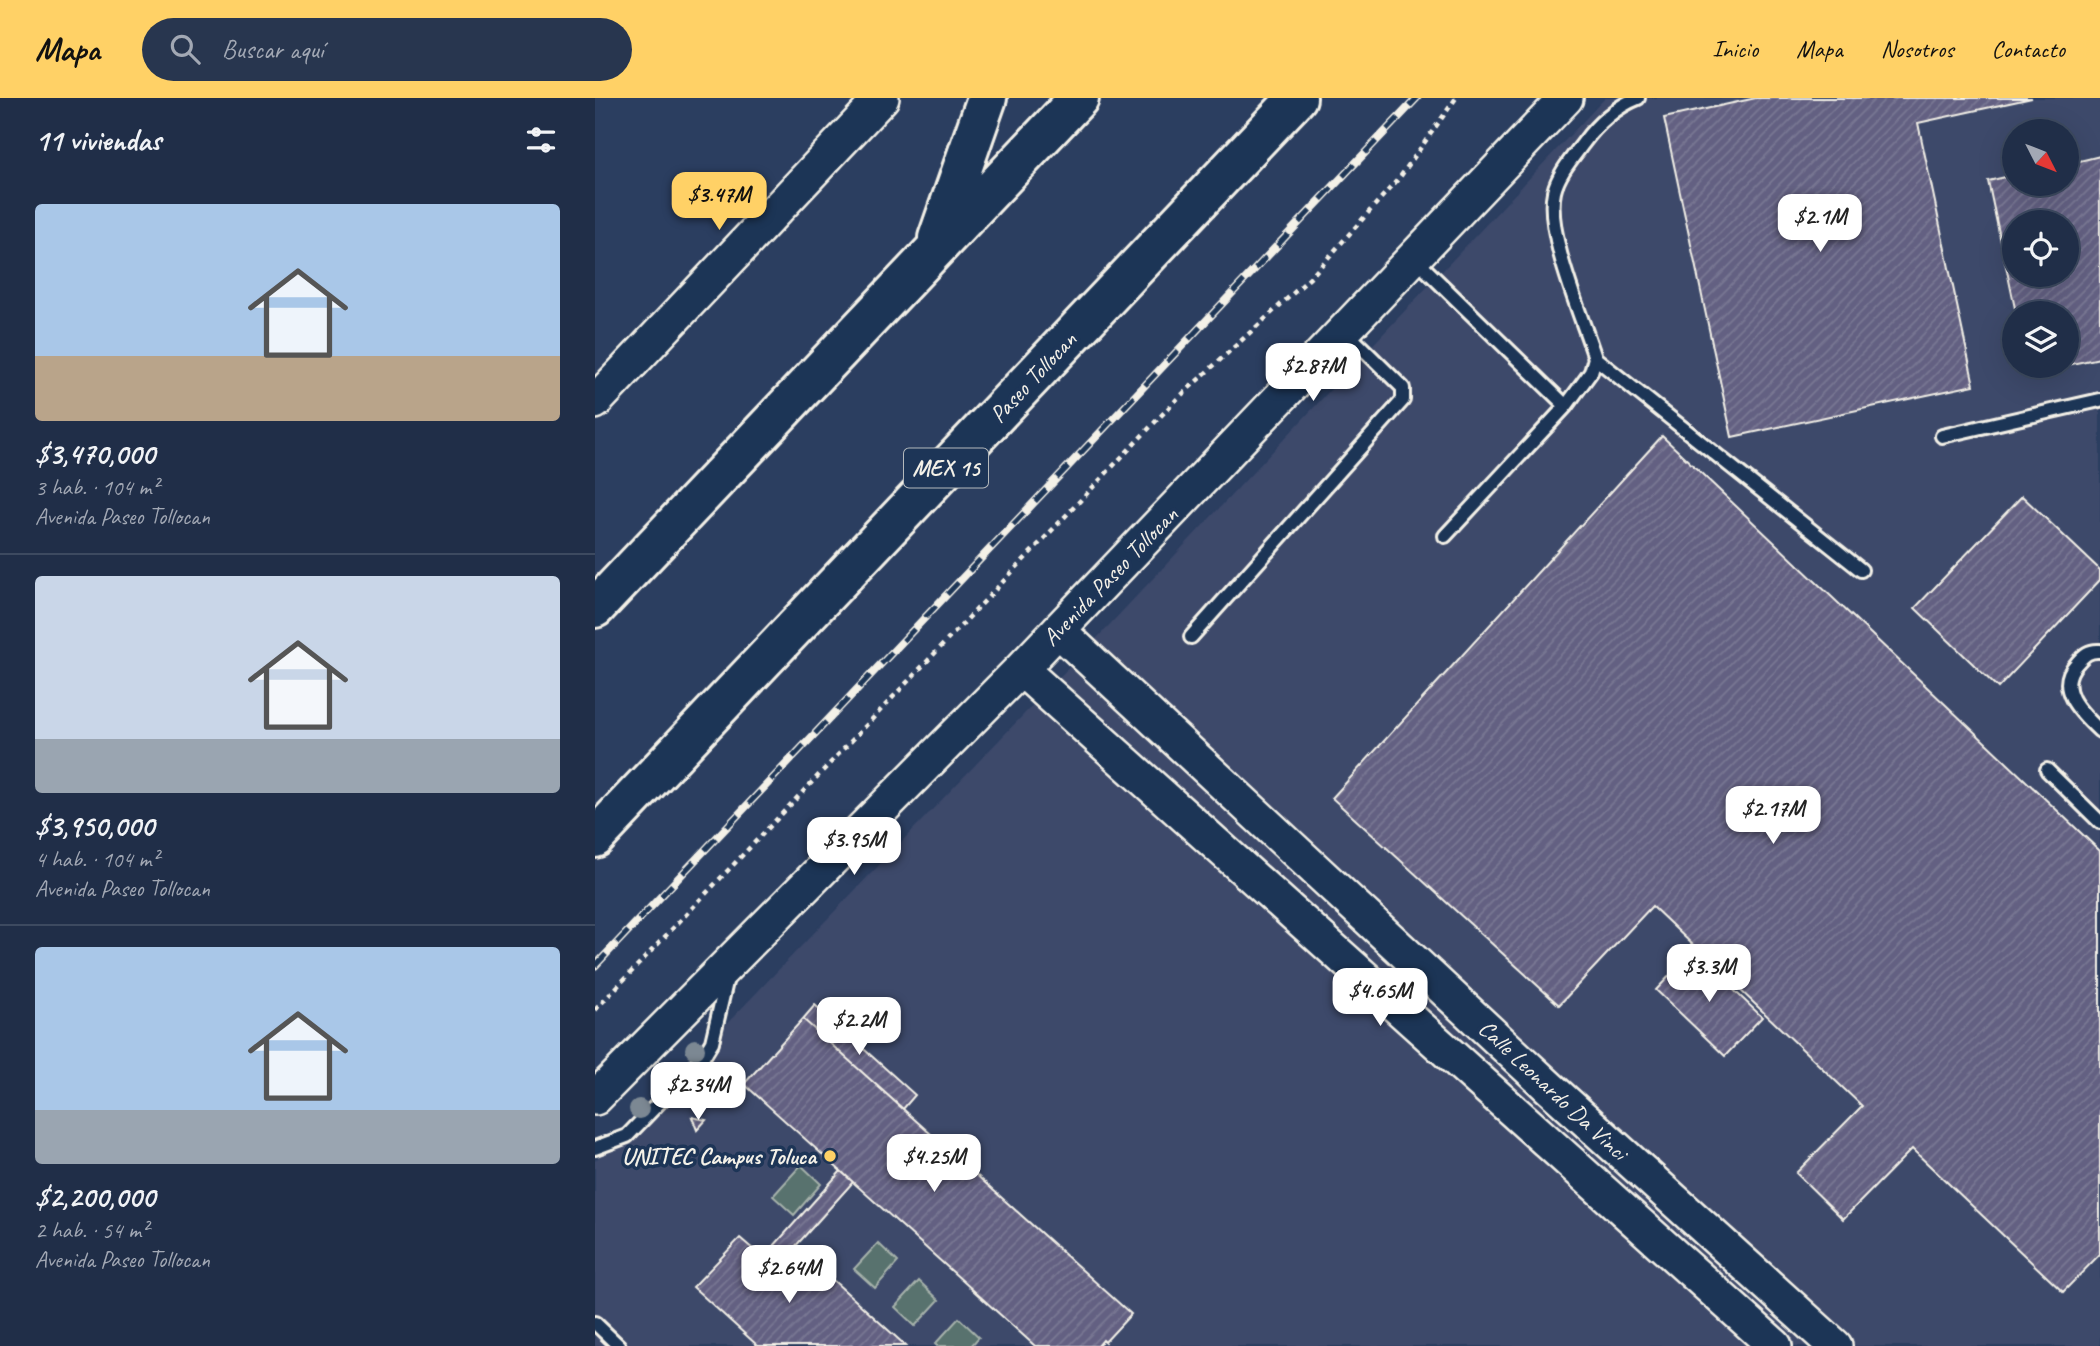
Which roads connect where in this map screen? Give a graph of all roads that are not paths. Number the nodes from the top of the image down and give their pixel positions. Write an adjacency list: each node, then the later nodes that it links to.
1 (882, 98): 12 (main road)
2 (987, 98): 7 (highway)
3 (1079, 98): 7 (highway)
4 (1297, 98): 25 (highway, Paseo Tollocan / MEX 15)
5 (1566, 98): 8 (main road, Avenida Paseo Tollocan)
6 (1637, 98): 10 (lane)
7 (933, 252): 17 (highway)
8 (1414, 258): 9 (main road, Avenida Paseo Tollocan); 13 (lane)
9 (1345, 331): 18 (main road, Avenida Paseo Tollocan); 19 (lane)
10 (1595, 358): 13 (lane); 16 (lane)
11 (2100, 400): 14 (lane)
12 (595, 402)
13 (1566, 406): 15 (lane)
14 (1942, 436)
15 (1445, 536)
16 (1861, 570)
17 (595, 608)
18 (1058, 630): 21 (main road, Avenida Paseo Tollocan); 34 (main road, Calle Leonardo Da Vinci)
19 (1191, 637)
20 (2100, 651): 22 (lane)
21 (1021, 669): 26 (main road, Avenida Paseo Tollocan); 33 (main road, Calle Leonardo Da Vinci)
22 (2100, 731)
23 (2047, 770): 24 (lane)
24 (2100, 822)
25 (595, 838)
26 (733, 960): 27 (main road, Avenida Paseo Tollocan); 30 (lane)
27 (648, 1046): 28 (main road, Avenida Paseo Tollocan); 29 (main road, Avenida Paseo Tollocan)
28 (595, 1080)
29 (595, 1098)
30 (595, 1148)
31 (595, 1323): 32 (lane)
32 (619, 1346)
33 (1775, 1346)
34 (1835, 1346)

